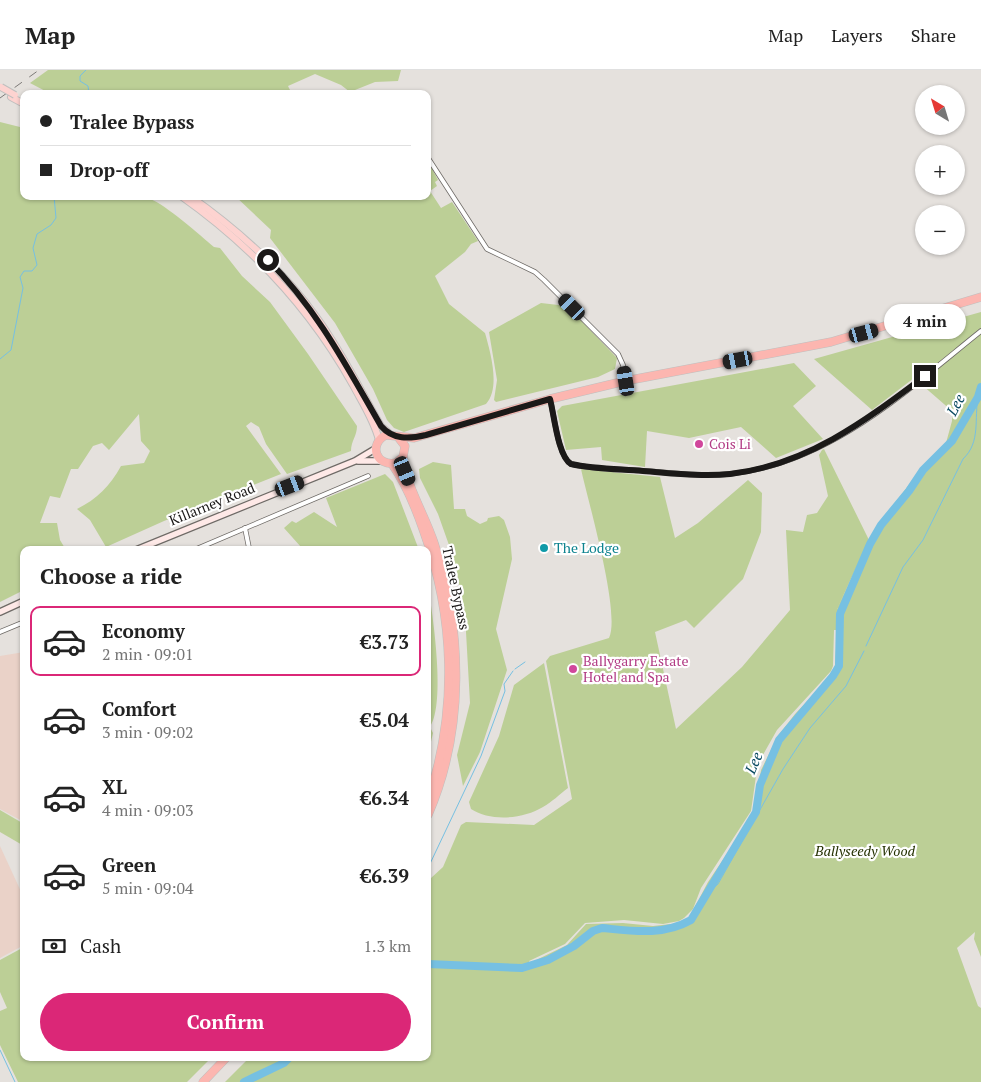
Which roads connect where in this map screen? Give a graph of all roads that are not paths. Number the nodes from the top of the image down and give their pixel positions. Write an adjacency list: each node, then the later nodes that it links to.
1 (0, 88): 2 (main road)
2 (13, 96): 3 (main road); 4 (main road)
3 (20, 99)
4 (20, 101)
5 (431, 163): 10 (street)
6 (187, 200): 15 (main road)
7 (195, 200): 12 (main road)
8 (981, 297): 10 (highway)
9 (981, 331): 11 (street)
10 (626, 381): 11 (highway)
11 (550, 399): 13 (highway)
12 (390, 434): 14 (highway); 15 (highway)
13 (426, 435): 14 (highway); 17 (highway)
14 (398, 437): 17 (highway)
15 (379, 440): 16 (highway)
16 (375, 450): 18 (main road, Killarney Road); 19 (highway)
17 (404, 453): 20 (highway); 33 (highway, Tralee Bypass)
18 (355, 461): 19 (main road, Killarney Road); 23 (main road, Killarney Road)
19 (380, 461): 20 (highway)
20 (392, 464): 26 (highway, Tralee Bypass)
21 (368, 476): 22 (street)
22 (245, 528): 24 (street); 25 (street)
23 (146, 546)
24 (203, 546)
25 (249, 546)
26 (429, 546)
27 (431, 552): 32 (highway, Tralee Bypass)
28 (20, 603): 29 (main road)
29 (0, 612)
30 (20, 624): 31 (street)
31 (0, 632)
32 (431, 789)
33 (431, 806)
34 (223, 1061): 36 (highway)
35 (230, 1061): 37 (highway)
36 (203, 1082)
37 (210, 1082)

